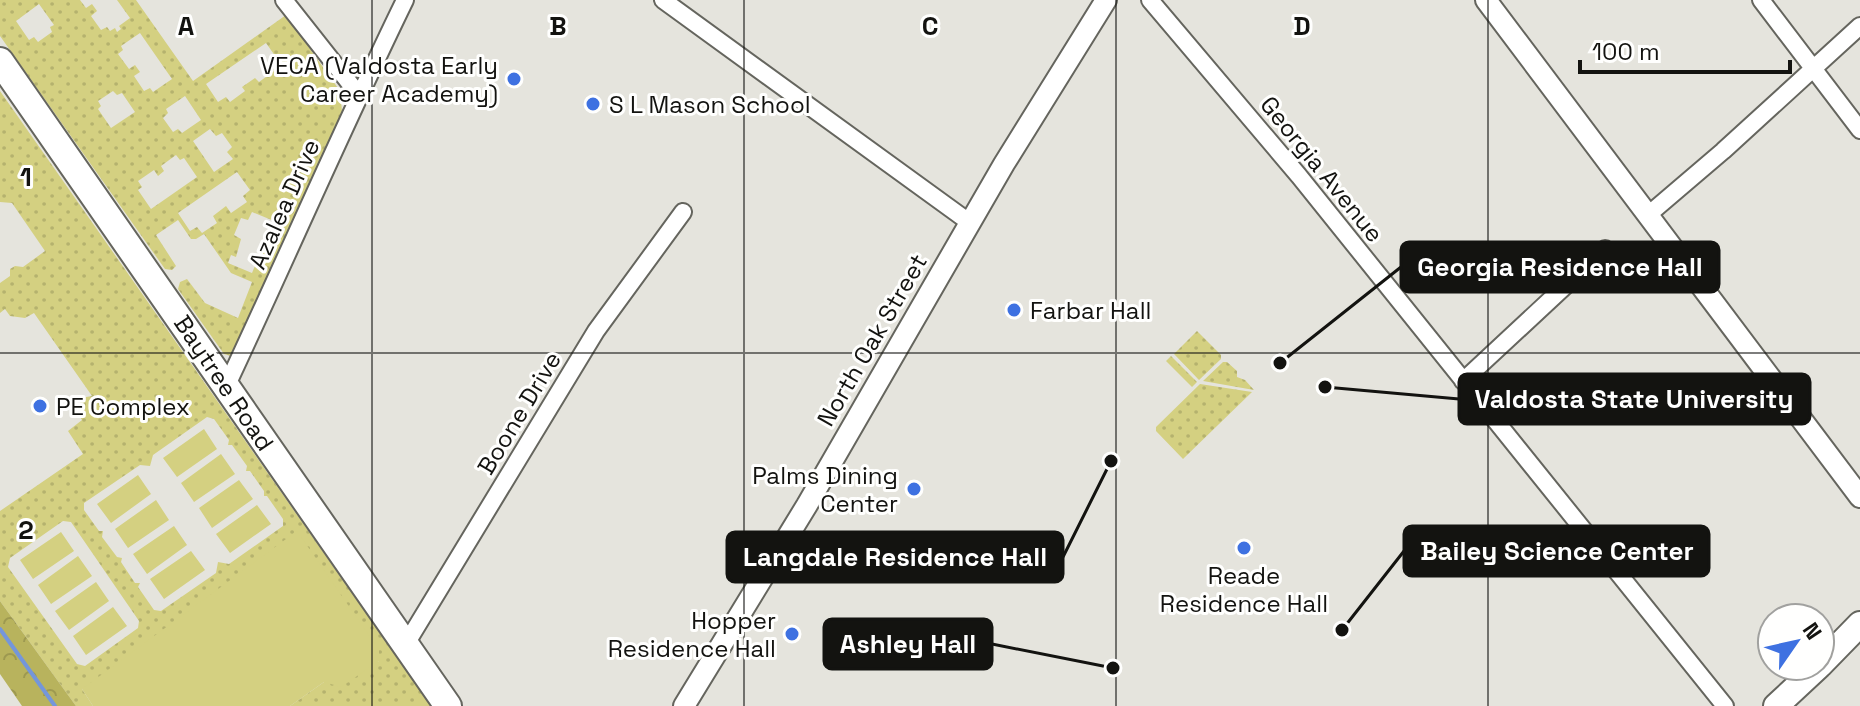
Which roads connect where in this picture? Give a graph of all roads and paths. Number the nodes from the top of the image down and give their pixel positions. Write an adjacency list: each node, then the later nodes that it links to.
1 (284, 0): 11 (street)
2 (405, 0): 11 (street, Azalea Drive)
3 (663, 0): 15 (street)
4 (1106, 0): 15 (street, North Oak Street)
5 (1150, 0): 17 (street, Georgia Avenue)
6 (1486, 0): 14 (street)
7 (1761, 0): 10 (street)
8 (1860, 26): 10 (street)
9 (0, 61): 18 (main road, Baytree Road)
10 (1814, 68): 12 (street); 14 (street)
11 (359, 95): 18 (street, Azalea Drive)
12 (1860, 130)
13 (683, 212): 21 (street, Boone Drive)
14 (1648, 215): 19 (street)
15 (969, 222): 25 (street, North Oak Street)
16 (1605, 249): 17 (street)
17 (1463, 381): 26 (street, Georgia Avenue)
18 (227, 385): 21 (main road, Baytree Road)
19 (1860, 497)
20 (1860, 624): 22 (main road)
21 (406, 644): 24 (main road, Baytree Road)
22 (1836, 649)
23 (1802, 682): 27 (main road)
24 (448, 706)
25 (684, 706)
26 (1725, 706)
27 (1776, 706)

